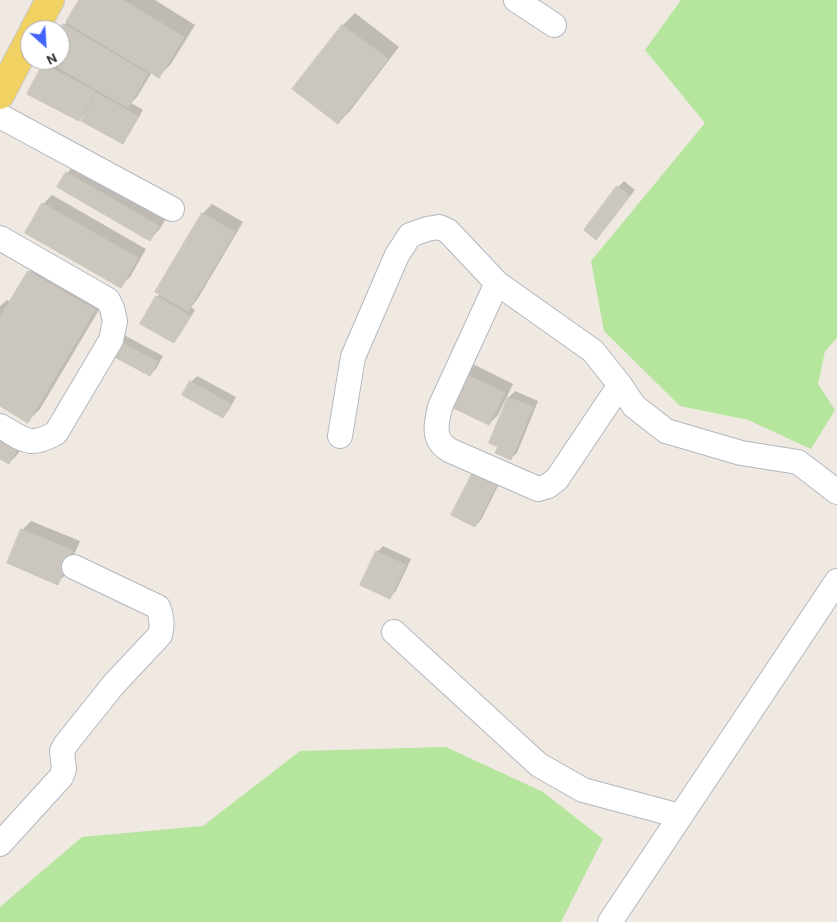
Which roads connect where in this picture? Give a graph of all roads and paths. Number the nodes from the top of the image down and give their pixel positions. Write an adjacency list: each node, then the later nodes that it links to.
1 (50, 0): 3 (main road)
2 (516, 0): 4 (street)
3 (39, 20)
4 (554, 24)
5 (20, 57): 6 (main road)
6 (0, 96)
7 (0, 116): 8 (street)
8 (172, 209)
9 (2, 243): 12 (street)
10 (497, 283): 11 (street); 11 (street); 13 (street)
11 (620, 385): 14 (street)
12 (0, 426)
13 (340, 436)
14 (837, 492)
15 (74, 567): 19 (street)
16 (837, 581): 18 (street)
17 (394, 632): 18 (street)
18 (680, 816): 20 (street)
19 (0, 844)
20 (610, 922)

